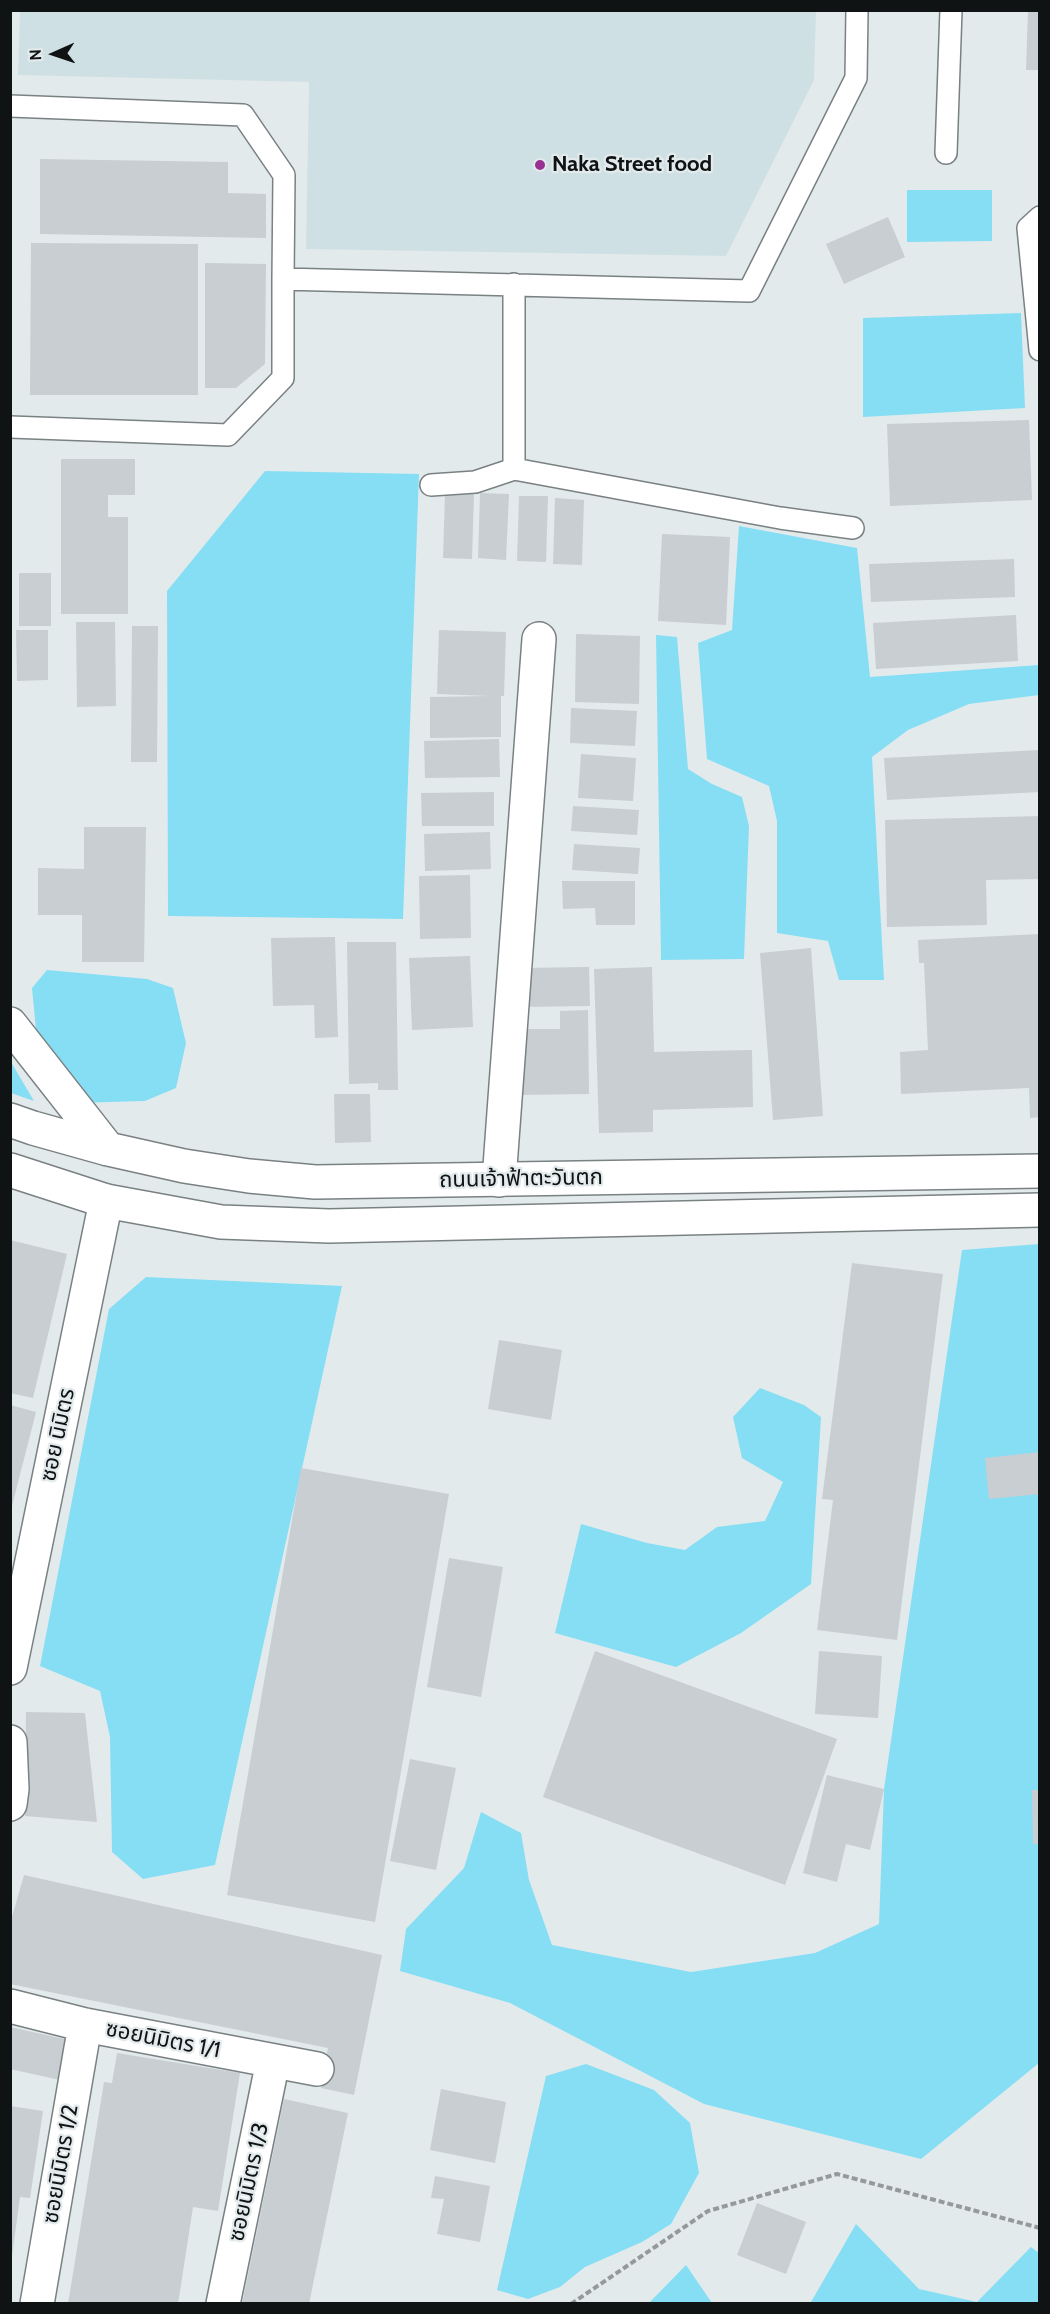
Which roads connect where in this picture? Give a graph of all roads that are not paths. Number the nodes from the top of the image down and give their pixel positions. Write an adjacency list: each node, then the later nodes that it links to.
1 (857, 10): 7 (lane)
2 (951, 10): 4 (lane)
3 (10, 106): 6 (lane)
4 (946, 153)
5 (1040, 217): 8 (lane)
6 (283, 279): 7 (lane); 9 (lane)
7 (514, 284): 10 (lane)
8 (1040, 350)
9 (10, 427)
10 (514, 469): 11 (lane); 12 (lane)
11 (431, 485)
12 (853, 528)
13 (539, 639): 19 (main road)
14 (10, 1024): 16 (main road)
15 (10, 1120): 16 (main road, ถนนเจ้าฟ้าตะวันตก)
16 (108, 1149): 19 (main road, ถนนเจ้าฟ้าตะวันตก)
17 (10, 1170): 20 (main road, ถนนเจ้าฟ้าตะวันตก)
18 (1040, 1171): 19 (main road, ถนนเจ้าฟ้าตะวันตก)
19 (499, 1180)
20 (105, 1201): 21 (main road, ถนนเจ้าฟ้าตะวันตก); 22 (main road, ซอย นิมิตร)
21 (1040, 1210)
22 (10, 1668)
23 (10, 1742): 24 (main road)
24 (10, 1804)
25 (10, 2006): 26 (main road, ซอยนิมิตร 1/1)
26 (85, 2025): 27 (main road, ซอยนิมิตร 1/1); 29 (main road, ซอยนิมิตร 1/2)
27 (273, 2061): 28 (main road, ซอยนิมิตร 1/1); 30 (main road, ซอยนิมิตร 1/3)
28 (317, 2069)
29 (37, 2304)
30 (223, 2304)

